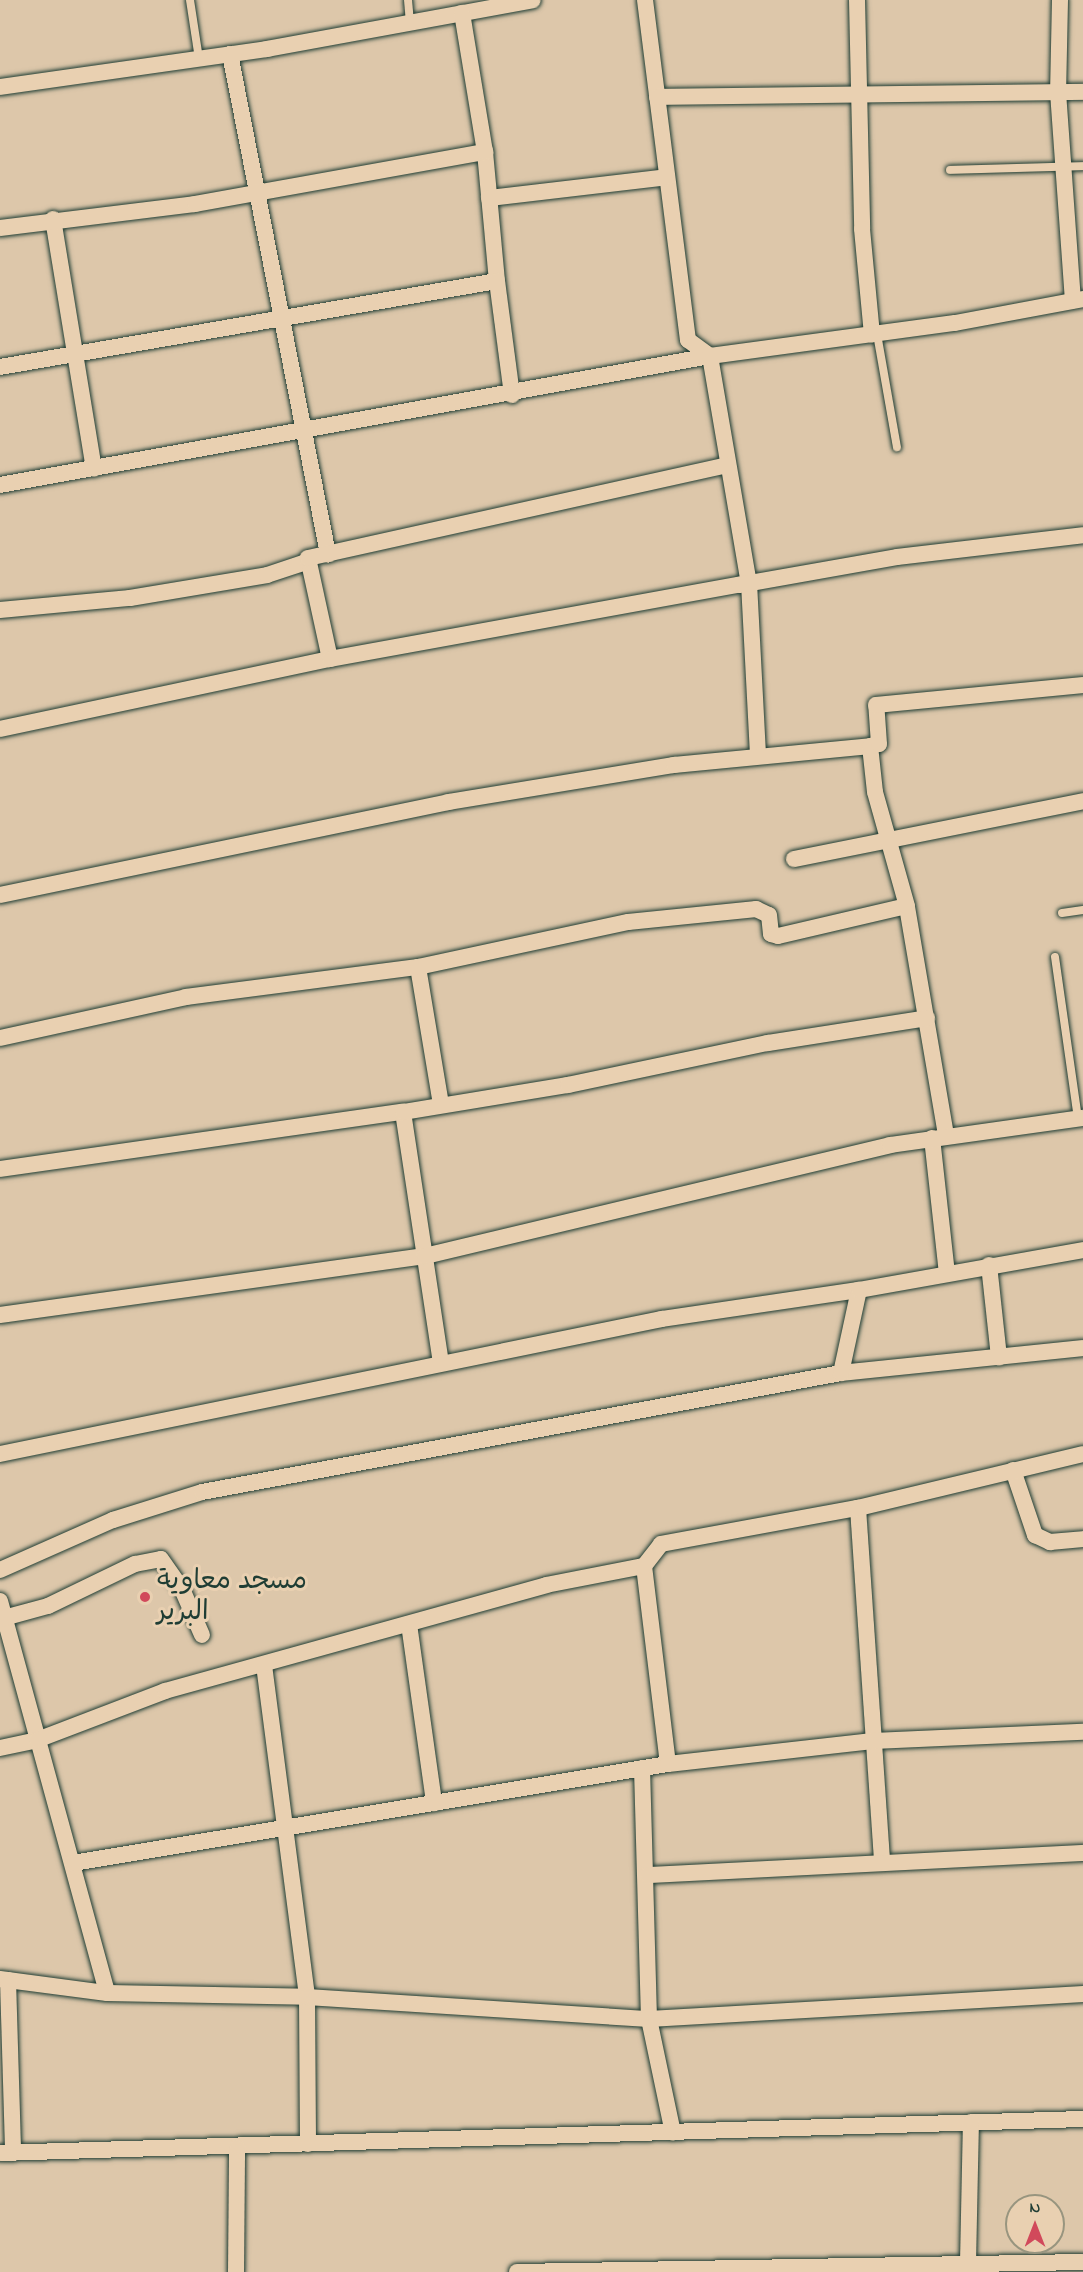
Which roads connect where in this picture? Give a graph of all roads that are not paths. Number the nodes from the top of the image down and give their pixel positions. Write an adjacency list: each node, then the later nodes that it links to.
1 (190, 0): 10 (lane)
2 (408, 0): 8 (lane)
3 (533, 0): 7 (street)
4 (645, 0): 15 (street)
5 (857, 0): 14 (street)
6 (1060, 0): 12 (street)
7 (462, 13): 8 (street); 16 (street)
8 (410, 22): 9 (street)
9 (230, 54): 10 (street); 21 (street)
10 (199, 59): 11 (street)
11 (0, 87)
12 (1058, 92): 13 (street); 14 (street); 17 (street)
13 (1083, 92)
14 (861, 95): 15 (street); 28 (street)
15 (657, 97): 20 (street)
16 (485, 152): 21 (street); 22 (street)
17 (1063, 166): 18 (lane); 19 (lane); 26 (street)
18 (1083, 166)
19 (950, 170)
20 (667, 177): 22 (street); 30 (street)
21 (256, 191): 23 (street); 27 (street)
22 (489, 198): 25 (street)
23 (53, 219): 24 (street); 29 (street)
24 (0, 228)
25 (497, 280): 27 (street); 32 (street)
26 (1078, 300): 28 (street)
27 (283, 315): 29 (street); 33 (street)
28 (874, 335): 30 (street); 34 (lane)
29 (78, 352): 31 (street); 36 (street)
30 (710, 356): 32 (street); 35 (street)
31 (0, 368)
32 (512, 395): 33 (street)
33 (307, 432): 36 (street); 39 (street)
34 (897, 447)
35 (729, 465): 39 (street); 41 (street)
36 (94, 469): 37 (street)
37 (0, 485)
38 (1083, 535): 41 (street)
39 (328, 554): 40 (street)
40 (309, 561): 42 (street); 43 (street)
41 (749, 583): 43 (street); 47 (street)
42 (0, 610)
43 (330, 659): 45 (street)
44 (1083, 686): 46 (street)
45 (0, 729)
46 (870, 746): 47 (street); 49 (street)
47 (758, 756): 51 (street)
48 (1083, 801): 49 (street)
49 (888, 841): 50 (street); 52 (street)
50 (794, 859)
51 (0, 895)
52 (907, 906): 56 (street); 57 (street)
53 (1083, 910): 54 (lane)
54 (1062, 913)
55 (1055, 957): 61 (lane)
56 (418, 967): 58 (street); 59 (street)
57 (927, 1018): 59 (street); 62 (street)
58 (0, 1038)
59 (441, 1106): 60 (street)
60 (402, 1112): 63 (street); 65 (street)
61 (1081, 1118): 62 (street)
62 (939, 1136): 65 (street); 67 (street)
63 (0, 1169)
64 (1083, 1250): 66 (street)
65 (425, 1257): 69 (street); 72 (street)
66 (989, 1265): 67 (street); 71 (street)
67 (947, 1273): 68 (street)
68 (859, 1290): 72 (street); 73 (street)
69 (0, 1315)
70 (1083, 1348): 71 (street)
71 (999, 1357): 73 (street)
72 (441, 1363): 74 (street)
73 (841, 1373): 80 (street)
74 (0, 1454)
75 (1083, 1454): 76 (street)
76 (1013, 1470): 77 (street); 78 (street)
77 (858, 1508): 79 (street); 88 (street)
78 (1083, 1539)
79 (644, 1566): 83 (street); 90 (street)
80 (0, 1570)
81 (0, 1602): 82 (street)
82 (3, 1619): 84 (street); 87 (street)
83 (409, 1623): 85 (street); 92 (street)
84 (202, 1635)
85 (264, 1665): 87 (street); 93 (street)
86 (1083, 1732): 88 (street)
87 (37, 1740): 89 (street); 96 (street)
88 (873, 1741): 90 (street); 95 (street)
89 (0, 1748)
90 (668, 1764): 91 (street)
91 (642, 1768): 92 (street); 97 (street)
92 (434, 1803): 93 (street)
93 (283, 1826): 96 (street); 101 (street)
94 (1083, 1853): 95 (street)
95 (882, 1860): 97 (street)
96 (73, 1863): 99 (street)
97 (648, 1875): 102 (street)
98 (4, 1980): 99 (street); 108 (street)
99 (107, 1993): 101 (street)
100 (1083, 1994): 102 (street)
101 (307, 1997): 102 (street); 106 (street)
102 (649, 2019): 105 (street)
103 (1083, 2119): 104 (street)
104 (971, 2122): 105 (street); 110 (street)
105 (673, 2133): 106 (street)
106 (308, 2144): 107 (street)
107 (237, 2148): 108 (street); 115 (street)
108 (7, 2153)
109 (1083, 2262): 111 (street)
110 (968, 2263): 111 (street); 112 (street)
111 (1022, 2267)
112 (895, 2268): 113 (street)
113 (738, 2270): 114 (street)
114 (570, 2271): 116 (street)
115 (236, 2272)
116 (517, 2272)

